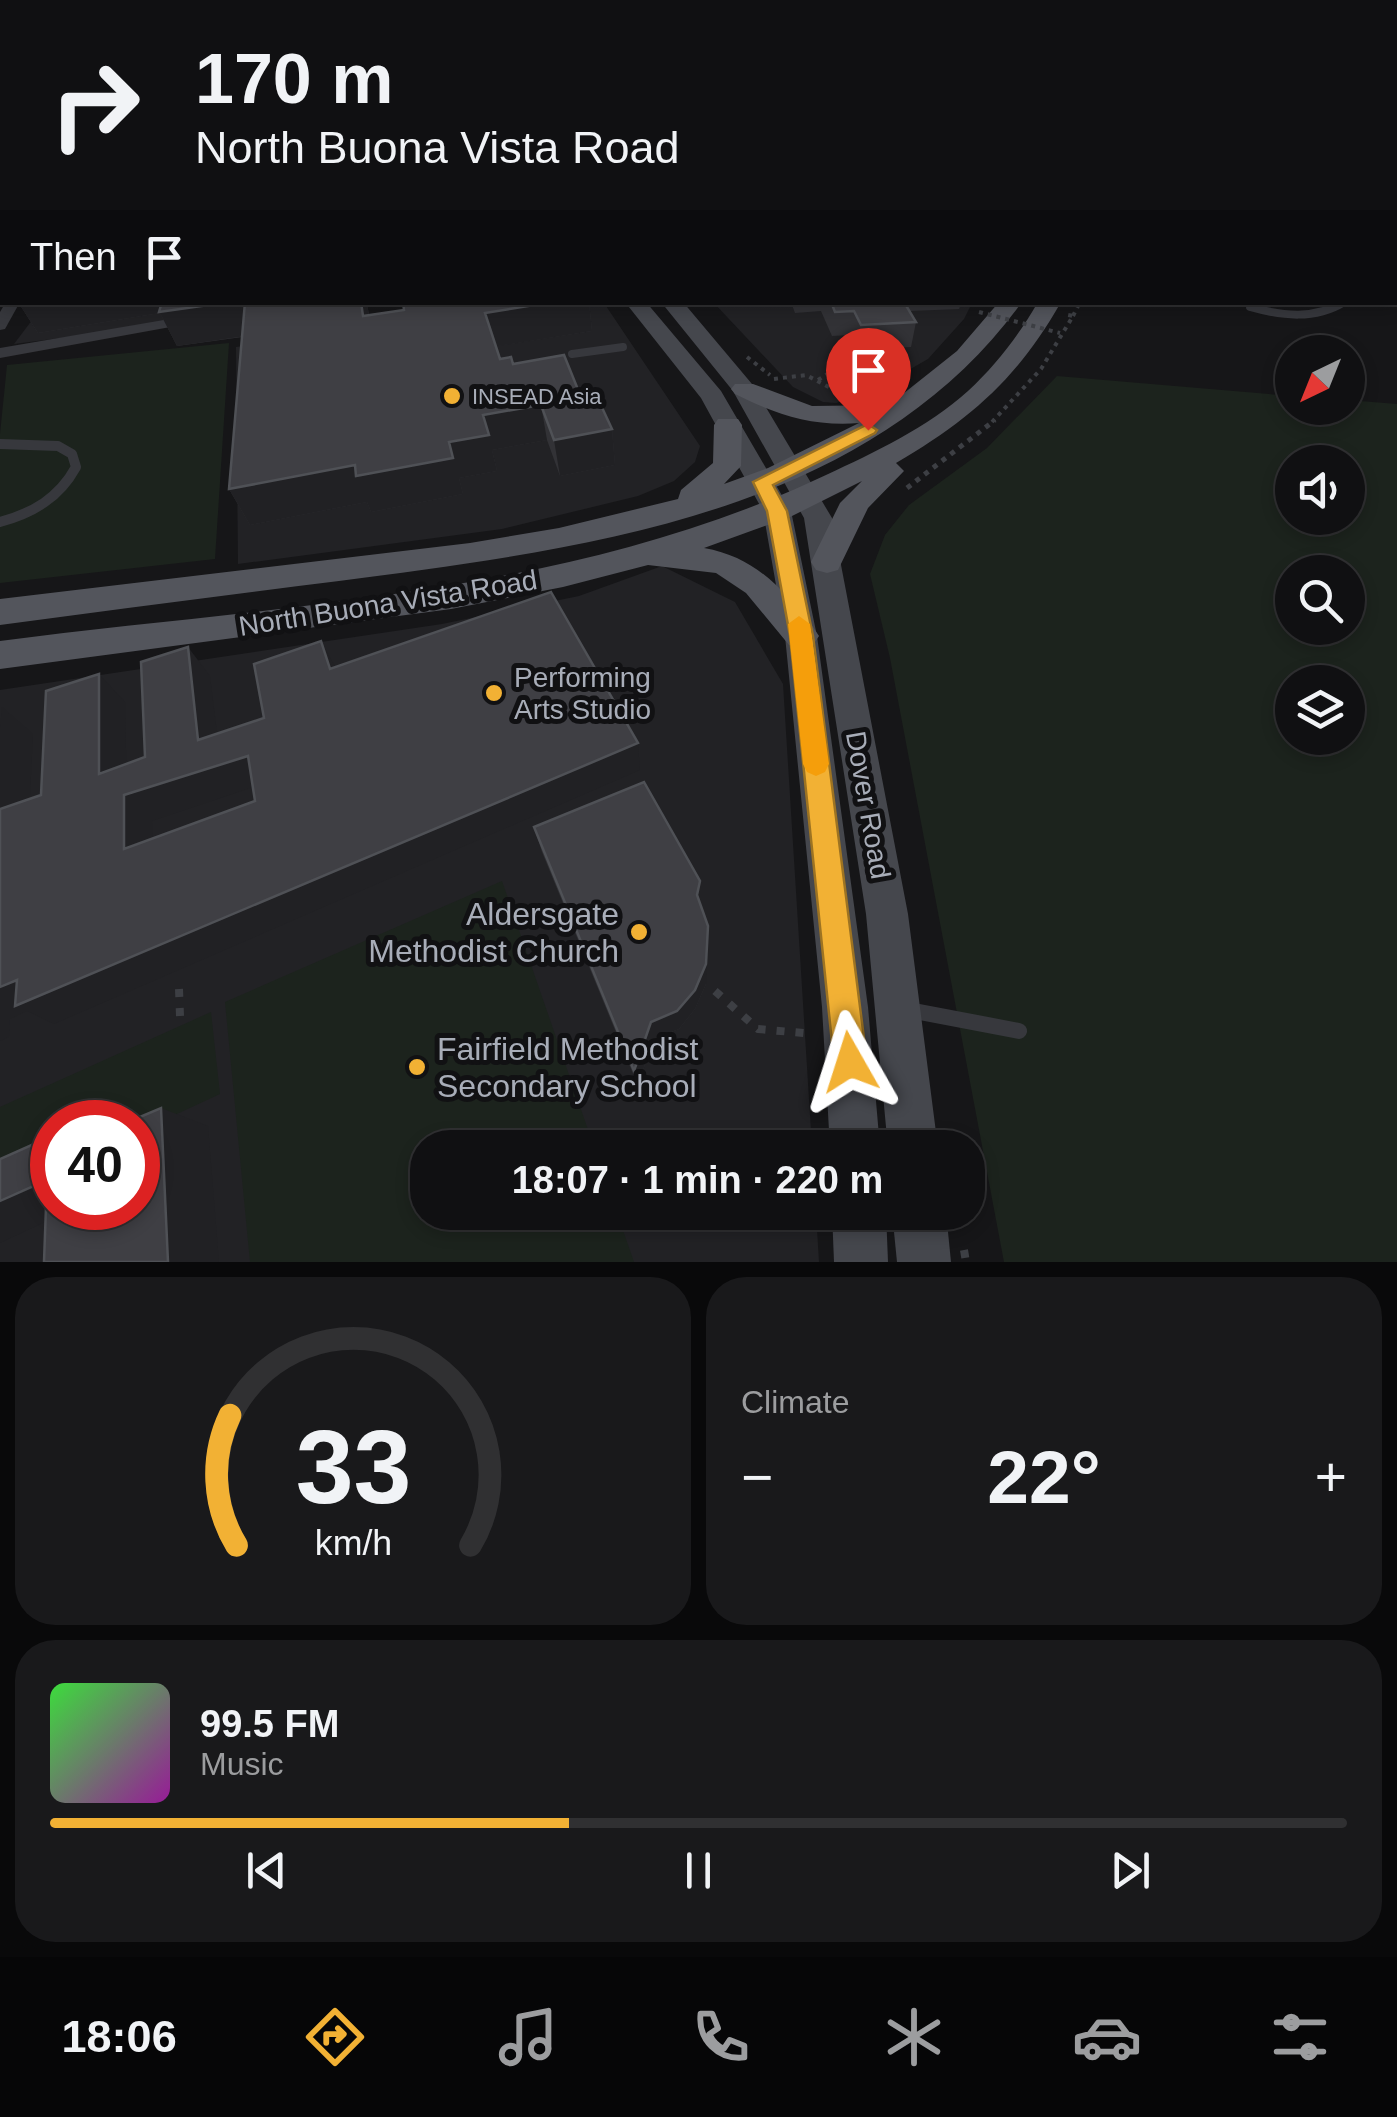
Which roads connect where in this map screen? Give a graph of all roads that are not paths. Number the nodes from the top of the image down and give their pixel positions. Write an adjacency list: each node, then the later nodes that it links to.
1 (638, 305): 14 (street)
2 (674, 305): 11 (street, Dover Road)
3 (1010, 305): 12 (main road, North Buona Vista Road)
4 (1250, 305): 5 (lane)
5 (1340, 305)
6 (1064, 312): 13 (main road, North Buona Vista Road)
7 (214, 316): 9 (street)
8 (624, 347): 10 (lane)
9 (0, 353)
10 (572, 354)
11 (744, 389): 12 (main road); 16 (street, Dover Road)
12 (900, 410): 16 (main road, North Buona Vista Road)
13 (951, 418): 16 (main road, North Buona Vista Road); 21 (main road)
14 (728, 426): 17 (street); 18 (main road)
15 (0, 444): 19 (lane)
16 (801, 483): 17 (main road, North Buona Vista Road); 21 (street, Dover Road)
17 (770, 497): 18 (main road, North Buona Vista Road); 20 (main road, North Buona Vista Road); 23 (street, Dover Road)
18 (674, 508): 22 (main road, North Buona Vista Road)
19 (0, 522)
20 (628, 558): 23 (main road); 24 (main road, North Buona Vista Road)
21 (827, 562): 25 (street, Dover Road)
22 (0, 612)
23 (801, 636): 27 (street, Dover Road)
24 (0, 655)
25 (900, 1008): 26 (lane); 28 (street, Dover Road)
26 (1019, 1031)
27 (854, 1130)
28 (911, 1130)
29 (859, 1230): 31 (street)
30 (921, 1230): 32 (street)
31 (861, 1262)
32 (924, 1262)

